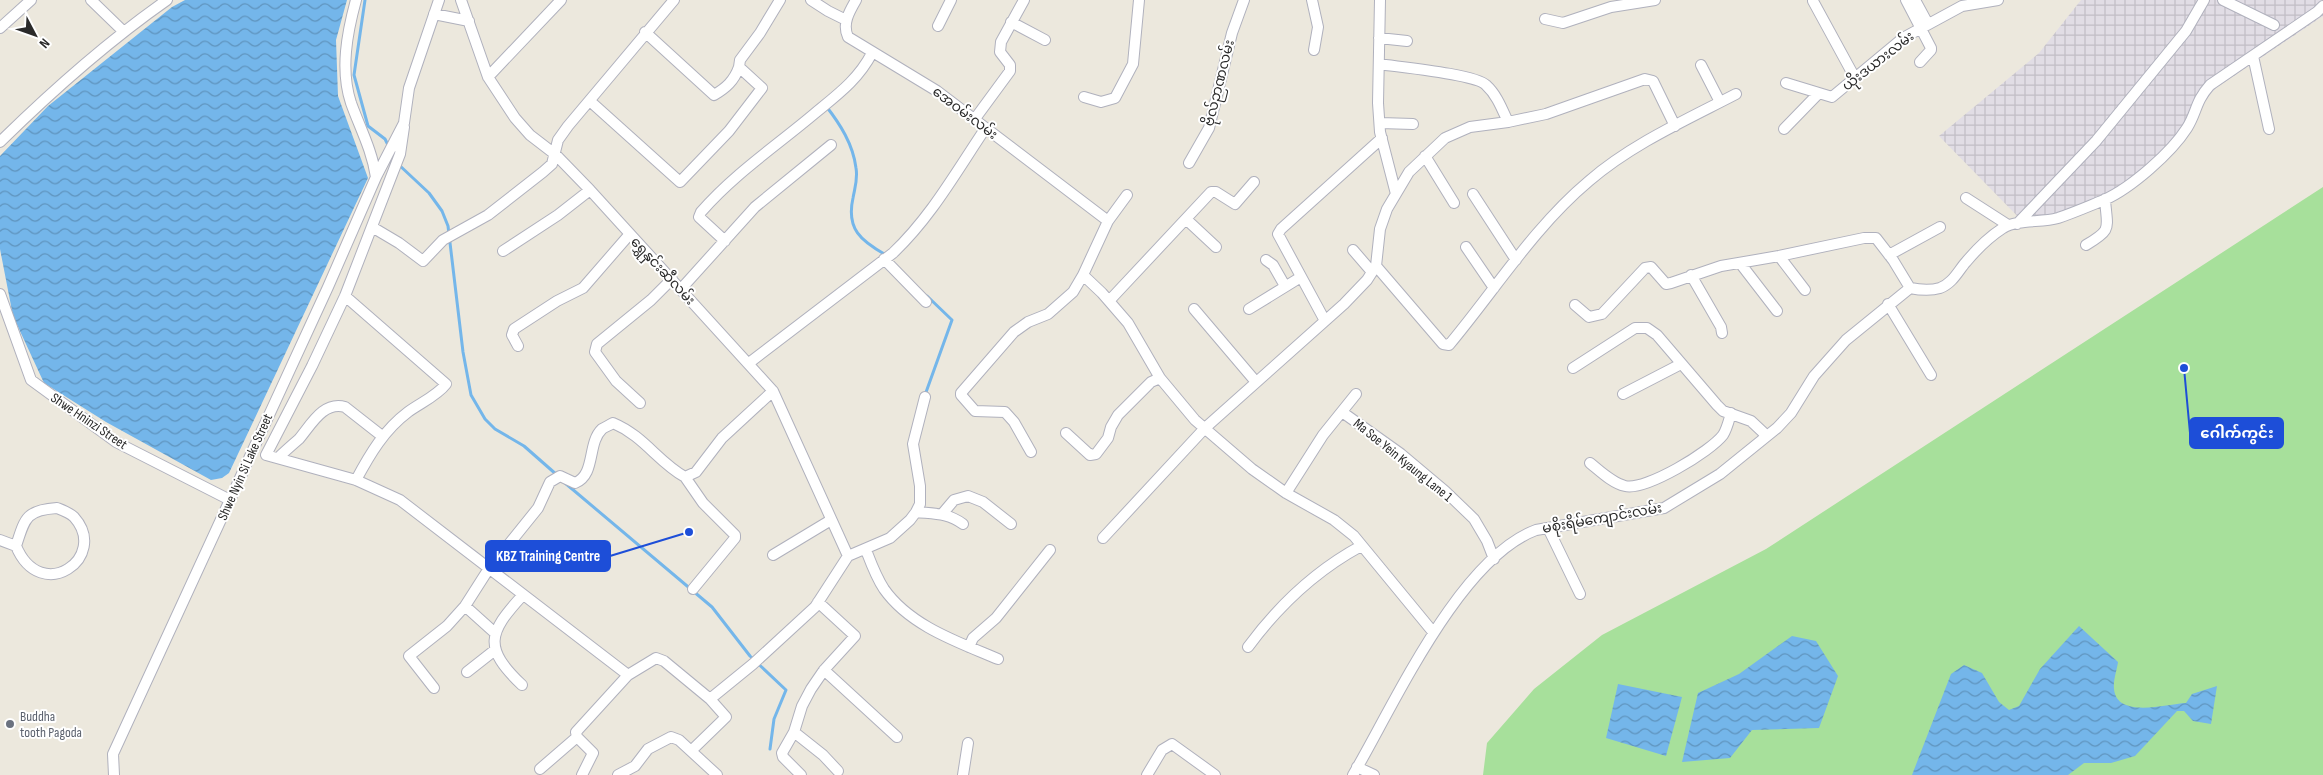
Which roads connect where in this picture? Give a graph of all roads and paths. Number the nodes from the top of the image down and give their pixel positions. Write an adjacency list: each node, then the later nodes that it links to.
1 (31, 0): 34 (street)
2 (91, 0): 35 (street)
3 (167, 0): 35 (street)
4 (356, 0): 70 (street)
5 (439, 0): 26 (street)
6 (461, 0): 29 (street, ရွှေနှင်းဆီလမ်း)
7 (561, 0): 47 (street)
8 (674, 0): 36 (street)
9 (780, 0): 46 (street)
10 (811, 0): 28 (street)
11 (856, 0): 28 (street)
12 (952, 0): 32 (street)
13 (1024, 0): 30 (street)
14 (1139, 0): 52 (street)
15 (1244, 0): 69 (street, ဗိုလ်ဉာဏလမ်း)
16 (1312, 0): 40 (street)
17 (1380, 0): 37 (street)
18 (1656, 0): 27 (street)
19 (1813, 0): 48 (street)
20 (1906, 0): 33 (street)
21 (1915, 0): 33 (street)
22 (1998, 0): 33 (street, ယိုးဒယားလမ်း)
23 (2204, 0): 81 (street)
24 (2223, 0): 31 (street)
25 (2323, 6): 42 (street)
26 (434, 14): 29 (street); 57 (street)
27 (1545, 19)
28 (846, 20): 41 (street, အေဝမ်းလမ်း)
29 (469, 21): 47 (street, ရွှေနှင်းဆီလမ်း)
30 (1011, 22): 38 (street); 55 (street)
31 (2274, 25)
32 (938, 26)
33 (1924, 26): 43 (street); 48 (street, ယိုးဒယားလမ်း)
34 (0, 28)
35 (123, 31): 65 (street)
36 (645, 32): 46 (street); 53 (street)
37 (1379, 38): 39 (street); 44 (street)
38 (1044, 40)
39 (1407, 41)
40 (1314, 50)
41 (872, 53): 55 (street, အေဝမ်းလမ်း); 85 (street)
42 (2253, 56): 63 (street); 77 (street)
43 (1920, 62)
44 (1379, 64): 56 (street); 58 (street)
45 (1701, 66): 54 (street)
46 (739, 67): 53 (street)
47 (488, 77): 67 (street, ရွှေနှင်းဆီလမ်း)
48 (1855, 78): 51 (street, ယိုးဒယားလမ်း)
49 (1786, 83): 51 (street, ယိုးဒယားလမ်း)
50 (1736, 94): 54 (street)
51 (1818, 94): 62 (street)
52 (1084, 97)
53 (591, 102): 67 (street)
54 (1720, 102): 60 (street)
55 (974, 120): 61 (street, အေဝမ်းလမ်း)
56 (1508, 122): 60 (street); 68 (street)
57 (404, 123): 70 (street, Shwe Nyin Si Lake Street); 82 (street)
58 (1380, 123): 59 (street); 64 (street)
59 (1413, 124)
60 (1675, 126): 95 (street)
61 (985, 128): 80 (street, အေဝမ်းလမ်း); 92 (street)
62 (1784, 129)
63 (2268, 129)
64 (1382, 138): 73 (street); 100 (street)
65 (0, 142)
66 (831, 145): 85 (street)
67 (556, 155): 72 (street, ရွှေနှင်းဆီလမ်း); 82 (street)
68 (1425, 156): 73 (street); 78 (street)
69 (1189, 163)
70 (376, 177): 142 (street, Shwe Nyin Si Lake Street)
71 (1254, 182): 79 (street)
72 (590, 190): 84 (street, ရွှေနှင်းဆီလမ်း); 90 (street)
73 (1396, 194): 97 (street)
74 (1473, 194): 95 (street)
75 (1127, 195): 80 (street)
76 (1966, 198): 81 (street)
77 (2104, 200): 81 (street); 86 (street)
78 (1454, 203)
79 (1186, 220): 87 (street); 109 (street)
80 (1108, 221): 98 (street)
81 (2012, 225): 104 (street)
82 (372, 227): 108 (street)
83 (1940, 227): 91 (street)
84 (629, 234): 101 (street, ရွှေနှင်းဆီလမ်း); 118 (street)
85 (725, 241): 105 (street)
86 (2086, 246)
87 (1216, 247)
88 (1466, 247): 103 (street)
89 (1353, 250): 97 (street)
90 (503, 251)
91 (1889, 255): 93 (street); 104 (street)
92 (887, 256): 110 (street); 119 (street)
93 (1779, 256): 96 (street); 106 (street)
94 (1266, 260): 102 (street)
95 (1516, 260): 103 (street)
96 (1740, 263): 99 (street); 115 (street)
97 (1374, 269): 103 (street); 116 (street)
98 (1083, 275): 109 (street); 136 (street)
99 (1691, 276): 112 (street); 117 (street)
100 (1301, 277): 102 (street); 116 (street)
101 (672, 279): 105 (street, ရွှေနှင်းဆီလမ်း); 129 (street)
102 (1285, 286): 114 (street)
103 (1494, 288)
104 (1910, 288): 111 (street, မစိုးရိမ်ကျောင်းလမ်း)
105 (682, 289): 119 (street, ရွှေနှင်းဆီလမ်း)
106 (1805, 290)
107 (0, 294): 142 (street, Shwe Hninzi Street)
108 (345, 296): 134 (street); 137 (street)
109 (1109, 301): 123 (street)
110 (926, 302)
111 (1888, 304): 122 (street); 135 (street, မစိုးရိမ်ကျောင်းလမ်း)
112 (1575, 305)
113 (1194, 309): 124 (street)
114 (1249, 309)
115 (1777, 311)
116 (1324, 320): 124 (street)
117 (1722, 333)
118 (518, 346)
119 (749, 363): 125 (street, ရွှေနှင်းဆီလမ်း)
120 (1681, 364): 121 (street); 127 (street); 131 (street)
121 (1573, 368)
122 (1931, 375)
123 (1160, 378): 132 (street); 133 (street)
124 (1256, 382): 132 (street)
125 (773, 391): 139 (street); 145 (street, ရွှေနှင်းဆီလမ်း)
126 (1356, 394): 130 (street)
127 (1623, 394)
128 (925, 397): 143 (street)
129 (640, 403)
130 (1342, 412): 141 (street); 157 (street, Ma Soe Yein Kyaung Lane 1)
131 (1731, 413): 135 (street); 138 (street)
132 (1205, 428): 141 (street); 149 (street)
133 (1066, 434)
134 (382, 436): 137 (street); 140 (street)
135 (1767, 436): 148 (street, မစိုးရိမ်ကျောင်းလမ်း)
136 (1031, 452)
137 (278, 458): 140 (street)
138 (1590, 463)
139 (685, 477): 158 (street); 159 (street)
140 (356, 480): 158 (street)
141 (1286, 493): 152 (street)
142 (230, 500): 184 (street, Shwe Nyin Si Lake Street)
143 (916, 512): 144 (street); 153 (street)
144 (943, 513): 146 (street); 147 (street)
145 (831, 520): 155 (street); 156 (street, ရွှေနှင်းဆီလမ်း)
146 (963, 524)
147 (1011, 524)
148 (1548, 528): 157 (street, မစိုးရိမ်ကျောင်းလမ်း); 160 (street)
149 (1103, 538)
150 (0, 540): 151 (street)
151 (16, 546): 151 (street)
152 (1361, 546): 164 (street); 167 (street)
153 (866, 550): 156 (street); 166 (street)
154 (1050, 550): 166 (street)
155 (773, 555)
156 (848, 556): 162 (street)
157 (1494, 560): 164 (street, မစိုးရိမ်ကျောင်းလမ်း)
158 (488, 570): 161 (street); 163 (street)
159 (693, 590)
160 (1580, 594)
161 (522, 596): 165 (street); 172 (street)
162 (818, 602): 170 (street); 175 (street)
163 (465, 606): 165 (street); 174 (street)
164 (1433, 632): 183 (street, မစိုးရိမ်ကျောင်းလမ်း)
165 (495, 633): 168 (street)
166 (969, 647): 169 (street)
167 (1248, 647)
168 (495, 650): 171 (street); 173 (street)
169 (998, 659)
170 (824, 670): 176 (street); 178 (street)
171 (468, 672)
172 (628, 675): 175 (street); 177 (street)
173 (522, 684)
174 (434, 688)
175 (710, 699): 180 (street)
176 (794, 732): 182 (street); 188 (street)
177 (577, 737): 181 (street); 185 (street)
178 (897, 737)
179 (968, 743): 189 (street)
180 (691, 751): 186 (street); 187 (street)
181 (540, 769)
182 (838, 771)
183 (1355, 771): 192 (street)
184 (114, 775)
185 (582, 775)
186 (618, 775)
187 (717, 775)
188 (801, 775)
189 (963, 775)
190 (1148, 775): 191 (street)
191 (1215, 775)
192 (1374, 775)

